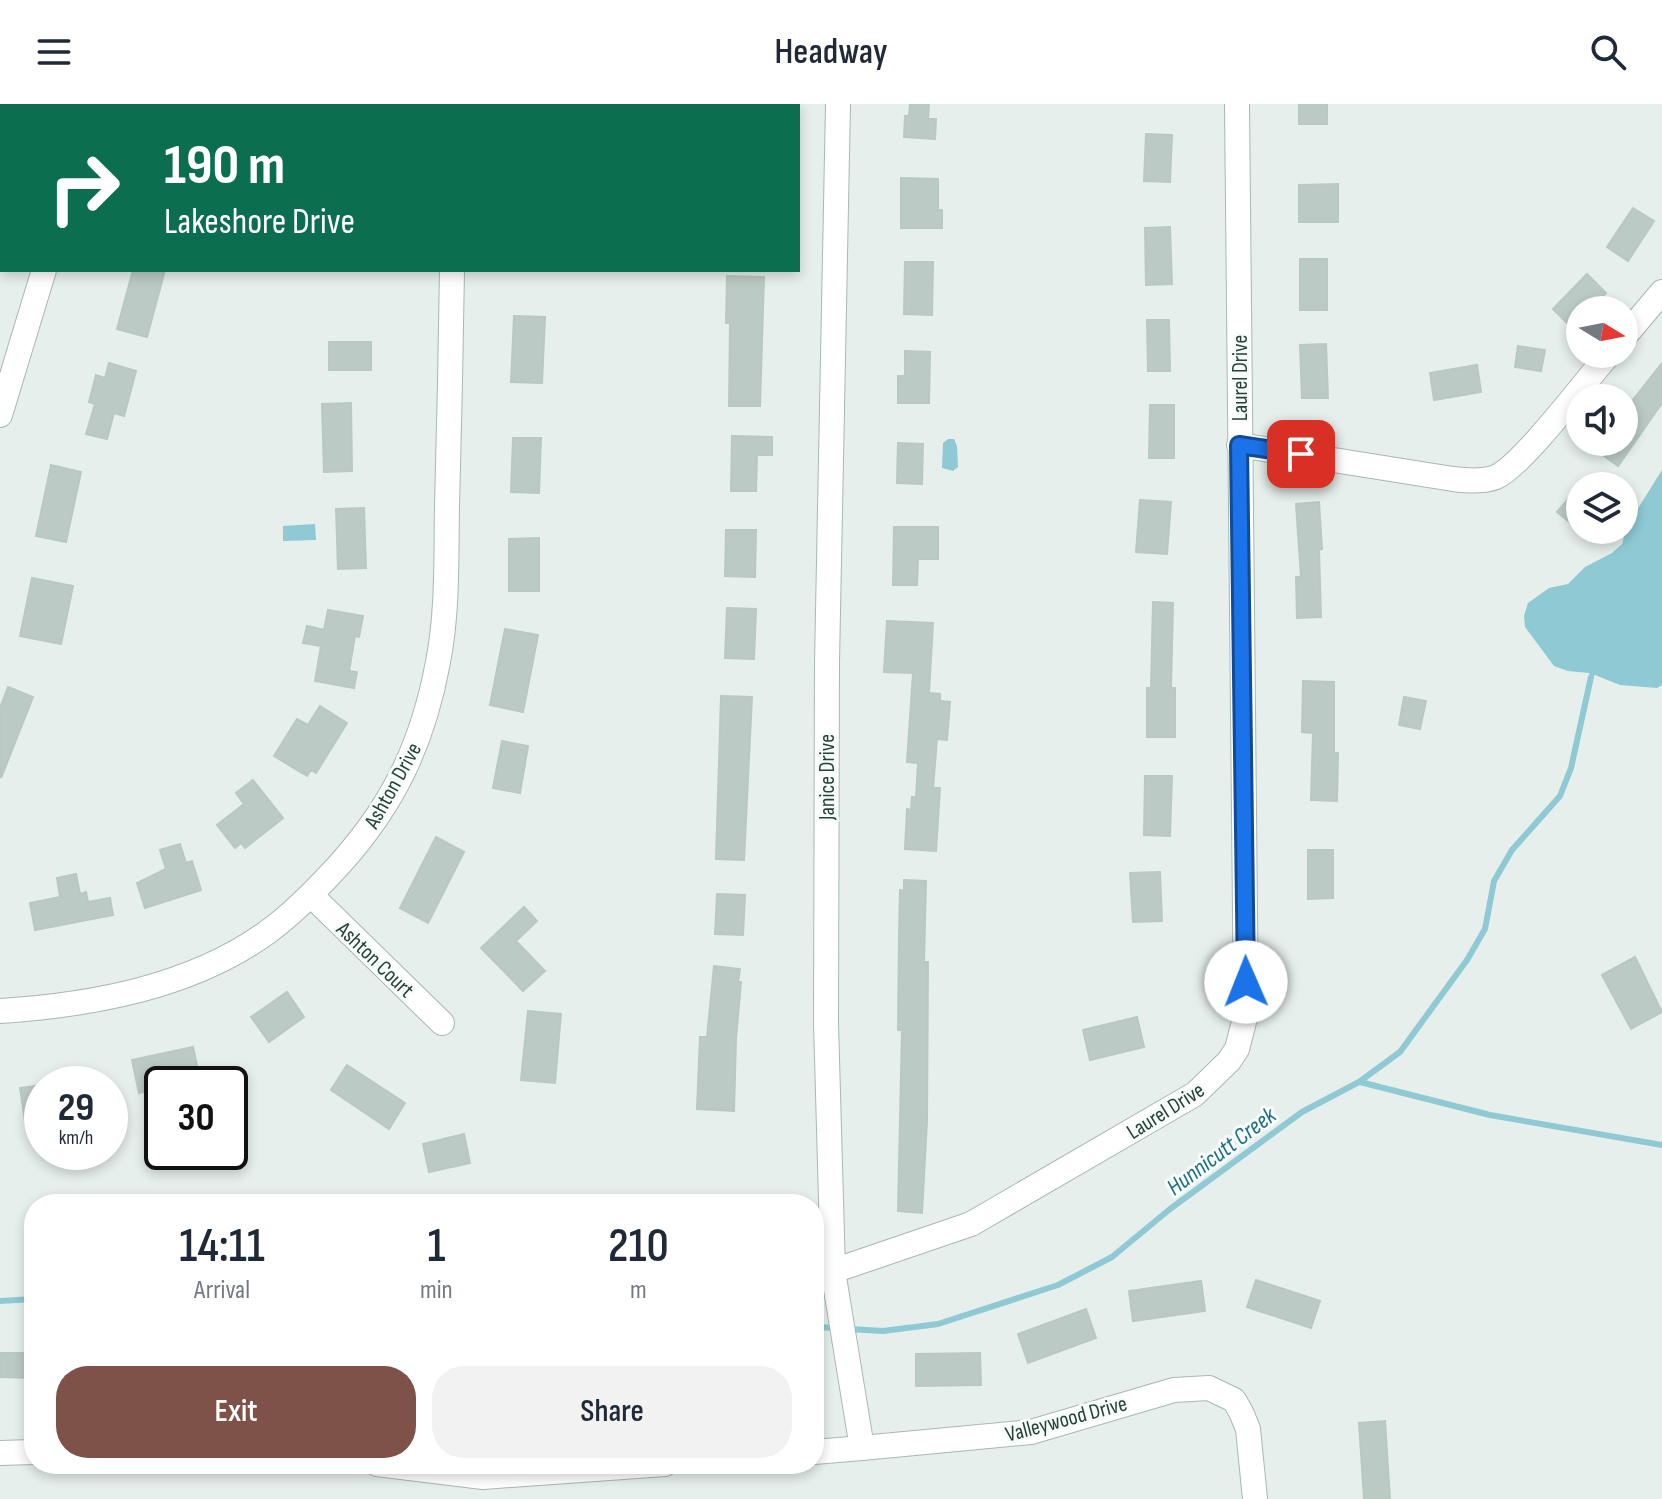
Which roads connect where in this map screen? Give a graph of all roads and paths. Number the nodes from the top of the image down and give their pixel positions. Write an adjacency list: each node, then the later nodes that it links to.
1 (838, 104): 13 (street, Janice Drive)
2 (1237, 104): 9 (street, Laurel Drive)
3 (43, 272): 8 (street)
4 (452, 272): 10 (street, Ashton Drive)
5 (1662, 292): 6 (street)
6 (1638, 320)
7 (1597, 368): 9 (street)
8 (0, 415)
9 (1239, 445): 13 (street, Laurel Drive)
10 (311, 895): 11 (street, Ashton Drive); 12 (street, Ashton Court)
11 (0, 1011)
12 (442, 1023)
13 (833, 1271): 14 (street, Janice Drive)
14 (862, 1448): 15 (street, Valleywood Drive); 20 (street, Valleywood Drive)
15 (824, 1451)
16 (24, 1452): 17 (street)
17 (0, 1453)
18 (459, 1474): 19 (street)
19 (525, 1474)
20 (1255, 1499)

